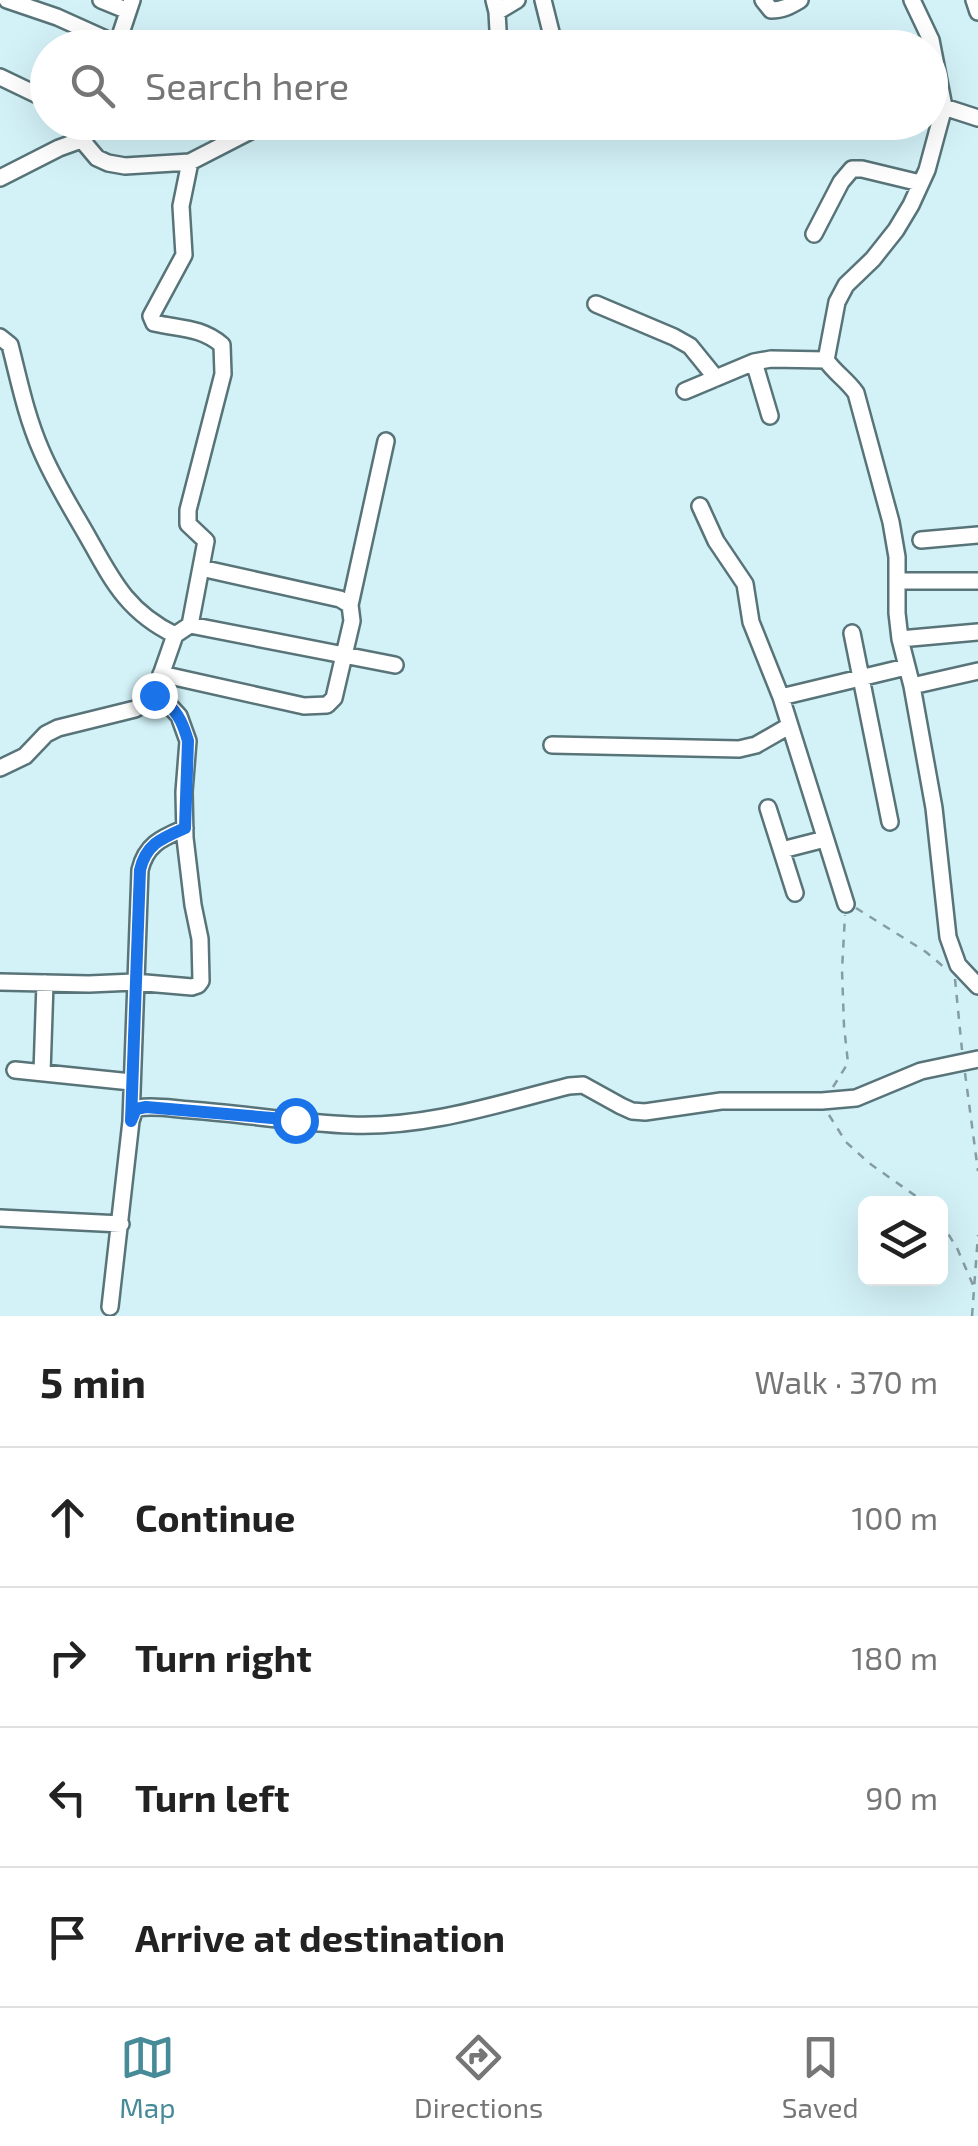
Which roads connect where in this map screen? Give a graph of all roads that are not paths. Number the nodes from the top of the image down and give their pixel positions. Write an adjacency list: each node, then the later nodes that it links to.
1 (7, 0): 12 (street)
2 (101, 0): 9 (street)
3 (517, 0): 10 (street)
4 (543, 0): 14 (street)
5 (763, 0): 6 (street)
6 (800, 0)
7 (912, 0): 15 (street)
8 (974, 0): 11 (street)
9 (130, 6): 13 (street)
10 (496, 6)
11 (978, 12)
12 (84, 30)
13 (122, 30)
14 (550, 30)
15 (926, 30)
16 (0, 77): 17 (street)
17 (30, 91)
18 (948, 108): 19 (street)
19 (978, 118)
20 (71, 140): 25 (street)
21 (86, 140): 24 (street)
22 (233, 140): 24 (street)
23 (935, 140): 26 (street)
24 (190, 162): 40 (street)
25 (0, 178)
26 (920, 184): 27 (street); 31 (street)
27 (814, 234)
28 (596, 304): 33 (street)
29 (2, 338): 30 (street); 47 (street)
30 (0, 360)
31 (826, 360): 32 (street); 41 (street)
32 (754, 362): 33 (street); 35 (street)
33 (716, 378): 34 (street)
34 (684, 391)
35 (770, 416)
36 (386, 441): 43 (street)
37 (700, 506): 56 (street)
38 (978, 535): 39 (street)
39 (921, 540)
40 (202, 568): 43 (street); 44 (street)
41 (898, 581): 42 (street); 48 (street)
42 (978, 581)
43 (350, 605): 49 (street)
44 (190, 625): 47 (street); 49 (street)
45 (978, 632): 48 (street)
46 (852, 633): 54 (street)
47 (174, 635): 53 (street)
48 (900, 639): 51 (street)
49 (344, 655): 50 (street); 53 (street)
50 (395, 665)
51 (906, 667): 54 (street); 55 (street)
52 (978, 671): 55 (street)
53 (161, 674): 57 (street)
54 (862, 677): 56 (street); 62 (street)
55 (912, 686): 71 (street)
56 (780, 697): 58 (street)
57 (154, 698): 60 (street); 63 (street)
58 (789, 726): 59 (street); 64 (street)
59 (552, 745)
60 (0, 768)
61 (768, 808): 65 (street)
62 (890, 822)
63 (185, 828): 69 (street); 69 (street)
64 (825, 839): 65 (street); 67 (street)
65 (782, 850): 66 (street)
66 (795, 894)
67 (846, 904)
68 (0, 982): 70 (street)
69 (134, 982): 70 (street); 75 (street)
70 (45, 983): 74 (street)
71 (978, 986)
72 (978, 1059): 76 (street)
73 (15, 1070): 74 (street)
74 (42, 1073): 75 (street)
75 (131, 1082): 76 (street)
76 (131, 1121): 78 (street)
77 (0, 1218): 78 (street)
78 (121, 1224): 79 (street)
79 (110, 1307)

